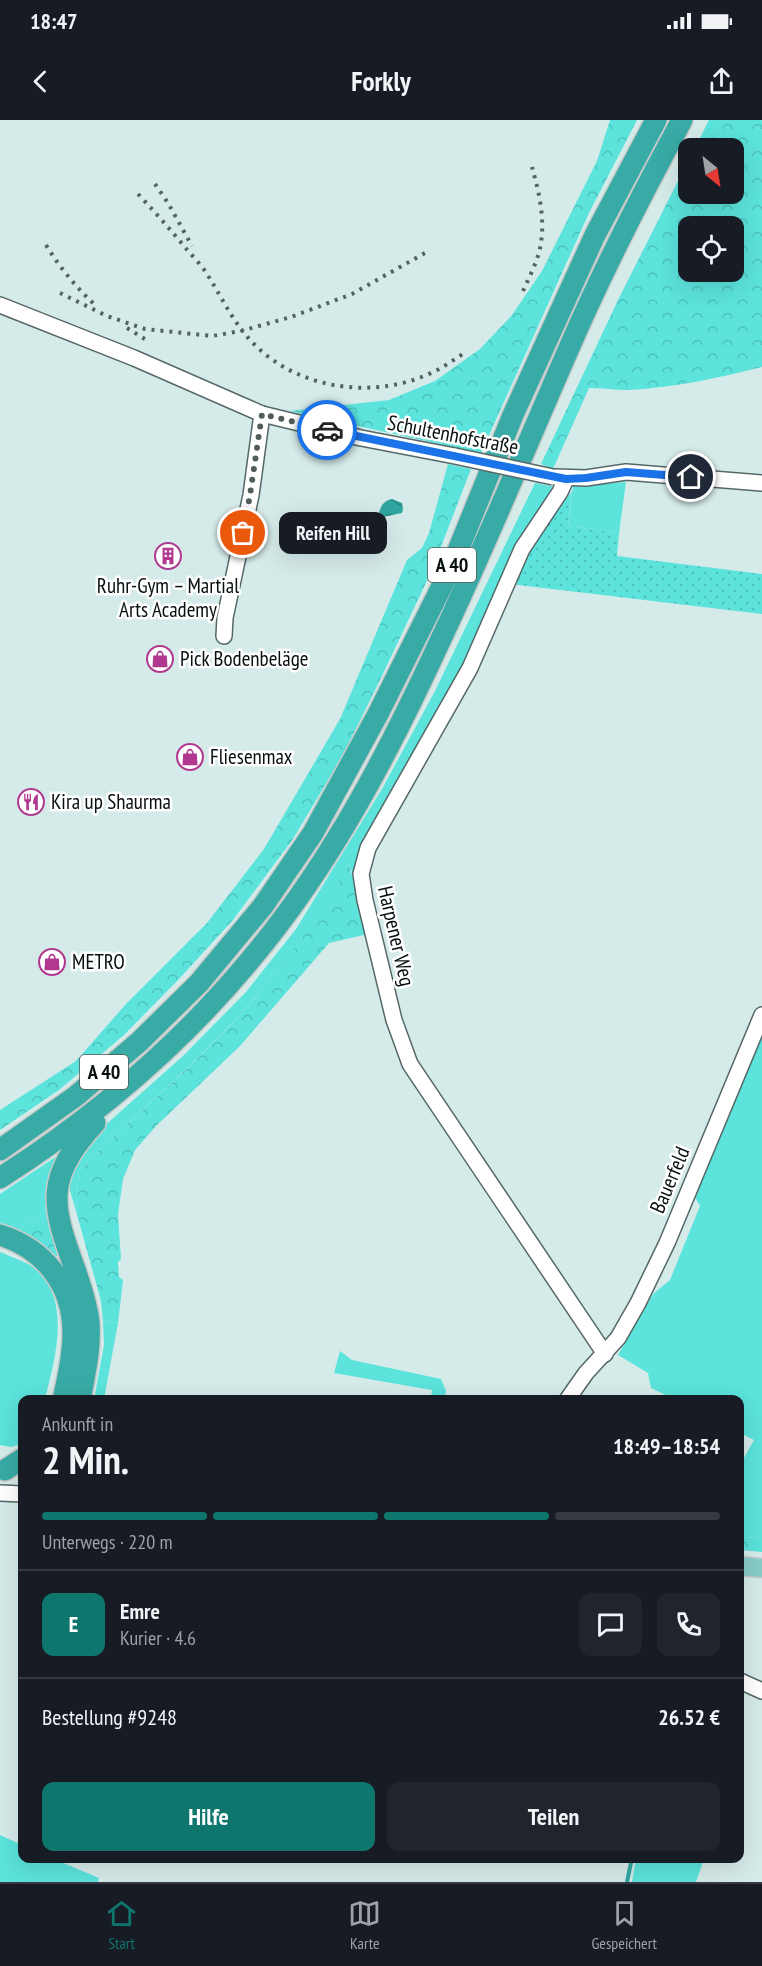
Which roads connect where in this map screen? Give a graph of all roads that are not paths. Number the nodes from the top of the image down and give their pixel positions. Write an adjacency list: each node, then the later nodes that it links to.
1 (656, 120): 10 (highway, A 40)
2 (682, 120): 9 (highway, A 40)
3 (0, 305): 4 (street, Schultenhofstraße)
4 (262, 414): 5 (street, Schultenhofstraße, bridge); 7 (street)
5 (560, 478): 6 (street, Schultenhofstraße); 13 (street, Harpener Weg)
6 (762, 483)
7 (224, 636)
8 (762, 1015): 13 (street, Bauerfeld)
9 (140, 1074): 11 (highway, A 40); 15 (highway)
10 (0, 1150)
11 (0, 1178)
12 (0, 1235): 14 (highway)
13 (605, 1354): 16 (street, Bauerfeld)
14 (64, 1395)
15 (81, 1395)
16 (571, 1395)
17 (0, 1493): 18 (street)
18 (18, 1494)
19 (744, 1566): 20 (main road)
20 (762, 1568)
21 (744, 1683): 22 (street)
22 (762, 1690)

